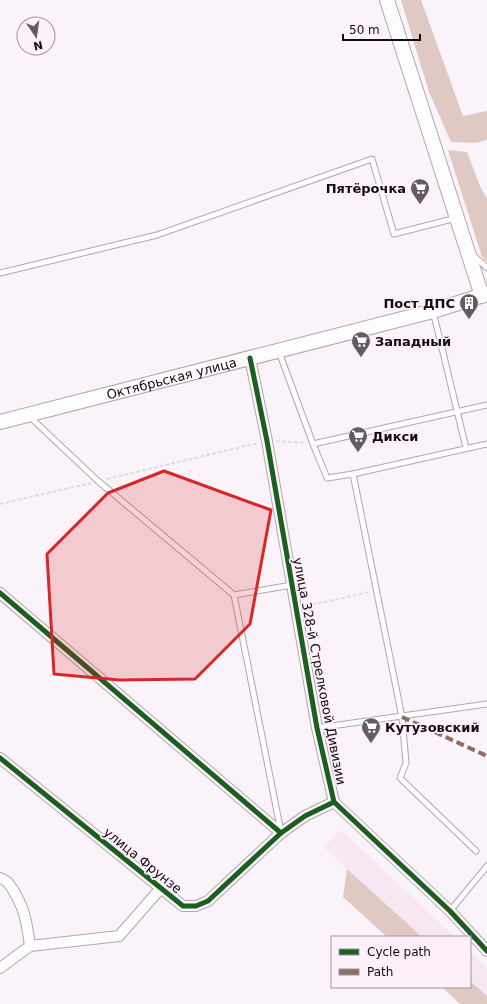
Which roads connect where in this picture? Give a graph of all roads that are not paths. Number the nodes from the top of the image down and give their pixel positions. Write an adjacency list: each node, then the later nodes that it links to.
1 (387, 0): 2 (main road)
2 (459, 224): 3 (lane); 4 (lane); 5 (main road)
3 (487, 268)
4 (0, 273)
5 (484, 295): 6 (main road, Октябрьская улица)
6 (432, 311): 7 (main road, Октябрьская улица); 10 (lane)
7 (278, 350): 8 (main road, Октябрьская улица); 13 (lane)
8 (250, 358): 11 (main road, Октябрьская улица); 17 (street, улица 328-й Стрелковой Дивизии)
9 (487, 405): 10 (lane)
10 (457, 412): 13 (lane); 15 (lane)
11 (28, 415): 12 (main road, Октябрьская улица); 19 (lane)
12 (0, 422)
13 (313, 444): 16 (lane)
14 (487, 444): 15 (lane)
15 (466, 448): 16 (lane)
16 (352, 474): 21 (lane)
17 (292, 585): 19 (lane); 22 (street, улица 328-й Стрелковой Дивизии)
18 (0, 592): 25 (street)
19 (234, 595): 25 (lane)
20 (487, 704): 21 (lane)
21 (402, 716): 22 (lane); 26 (lane)
22 (317, 728): 24 (street, улица 328-й Стрелковой Дивизии)
23 (0, 758): 29 (street, улица Фрунзе)
24 (334, 802): 25 (street, улица Фрунзе); 30 (street, улица 328-й Стрелковой Дивизии)
25 (281, 833): 29 (street, улица Фрунзе)
26 (476, 851)
27 (487, 866): 30 (lane)
28 (0, 878): 31 (street)
29 (161, 888): 31 (street)
30 (450, 911): 32 (street, улица 328-й Стрелковой Дивизии)
31 (30, 946): 33 (street)
32 (485, 946)
33 (0, 968)

